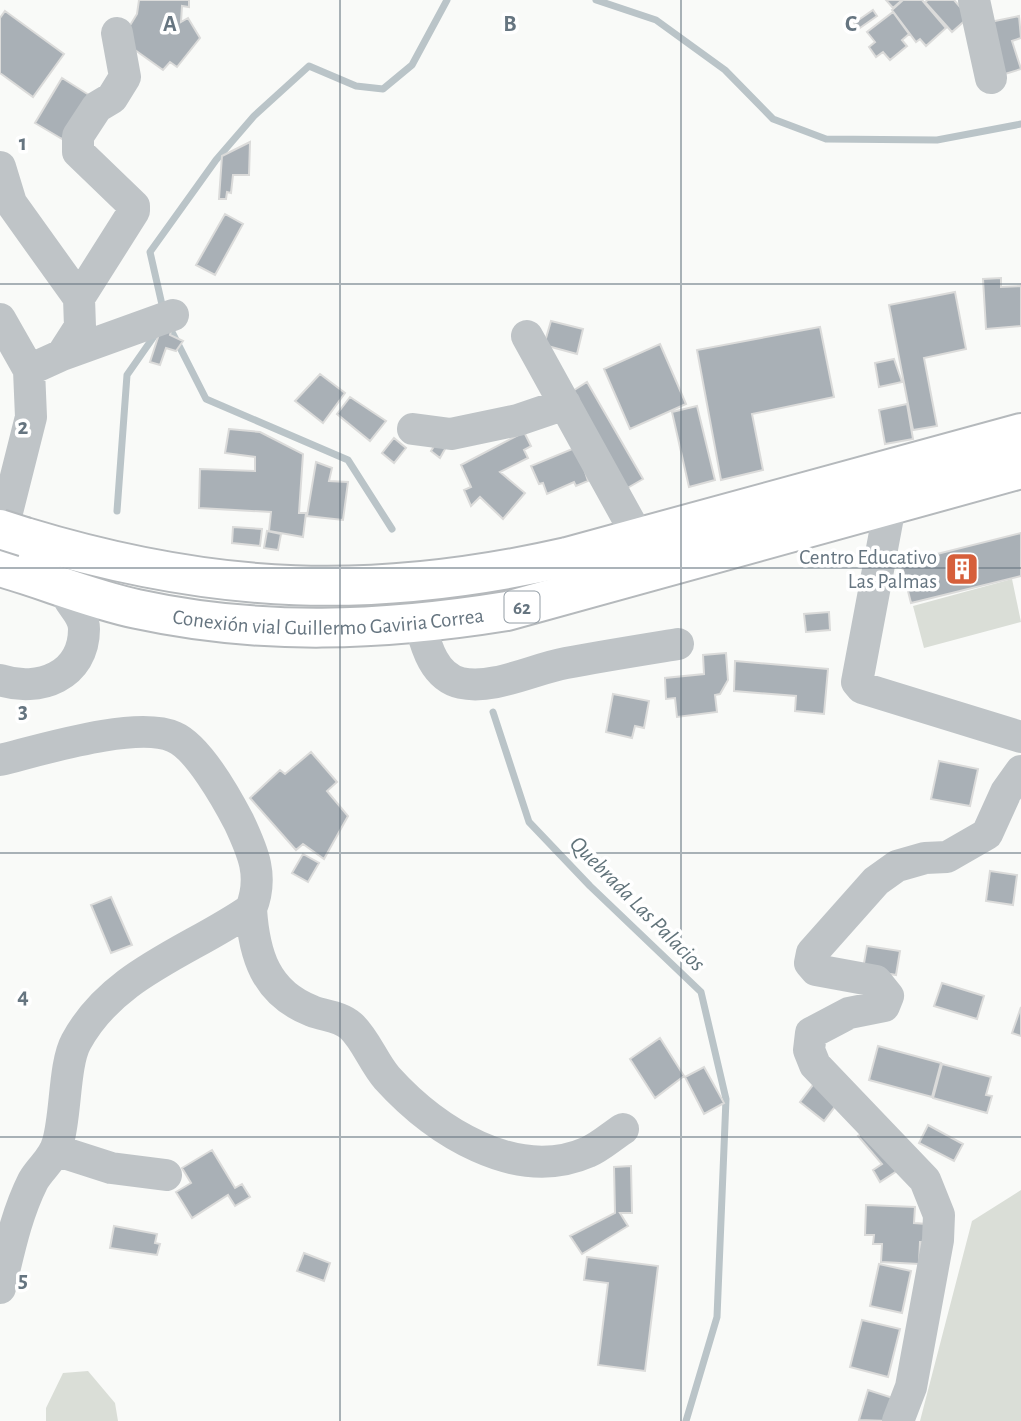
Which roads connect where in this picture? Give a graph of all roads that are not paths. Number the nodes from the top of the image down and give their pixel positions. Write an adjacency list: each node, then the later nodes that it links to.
1 (974, 0): 3 (street)
2 (117, 33): 5 (street)
3 (990, 78)
4 (0, 167): 5 (street)
5 (79, 298): 9 (street)
6 (0, 319): 10 (street)
7 (161, 319): 9 (street)
8 (527, 336): 11 (street)
9 (62, 355): 10 (street)
10 (29, 370): 17 (street)
11 (565, 404): 12 (street); 16 (street)
12 (413, 429)
13 (1021, 433): 16 (highway, Conexión vial Guillermo Gaviria Correa / 62)
14 (1021, 469): 15 (highway, Conexión vial Guillermo Gaviria Correa / 62)
15 (890, 506): 19 (highway, Conexión vial Guillermo Gaviria Correa / 62); 22 (street)
16 (638, 537): 17 (highway, Conexión vial Guillermo Gaviria Correa / 62)
17 (8, 549): 18 (highway, Conexión vial Guillermo Gaviria Correa / 62)
18 (65, 589): 19 (highway, Conexión vial Guillermo Gaviria Correa / 62); 21 (street)
19 (420, 624): 20 (street)
20 (678, 644)
21 (0, 680)
22 (1021, 737)
23 (0, 760): 25 (street)
24 (1021, 771): 30 (street)
25 (251, 908): 26 (street); 27 (street)
26 (623, 1129)
27 (55, 1150): 28 (street); 29 (street)
28 (166, 1175)
29 (0, 1287)
30 (898, 1421)

